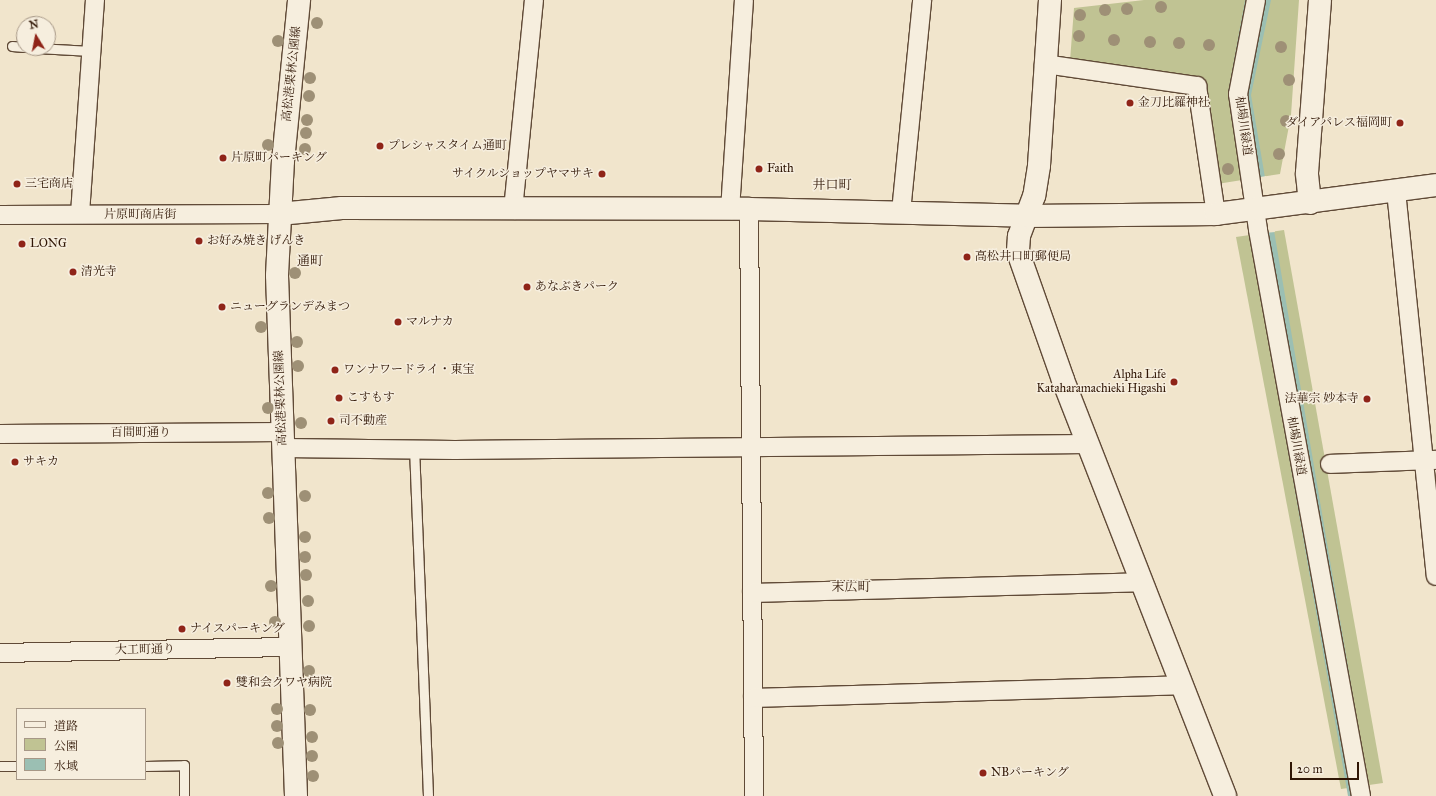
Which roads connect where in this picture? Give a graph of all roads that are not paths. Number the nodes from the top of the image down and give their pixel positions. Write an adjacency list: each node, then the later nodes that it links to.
1 (95, 0): 12 (street)
2 (299, 0): 21 (street, 高松港栗林公園線)
3 (534, 0): 18 (street)
4 (744, 0): 17 (street)
5 (922, 0): 19 (street)
6 (1050, 0): 13 (street)
7 (1256, 0): 47 (street, 杣場川緑道)
8 (1320, 0): 16 (street)
9 (12, 46): 10 (lane)
10 (16, 46)
11 (56, 49): 12 (lane)
12 (91, 51): 20 (street)
13 (1044, 64): 22 (street); 24 (street)
14 (1436, 185): 15 (street)
15 (1396, 191): 16 (street); 30 (street)
16 (1310, 203): 22 (street)
17 (740, 209): 18 (street); 19 (street); 28 (street)
18 (513, 210): 21 (street)
19 (901, 212): 24 (street)
20 (80, 214): 21 (street, 片原町商店街); 23 (street, 片原町商店街)
21 (279, 214): 26 (street, 高松港栗林公園線)
22 (1216, 214): 24 (street)
23 (0, 215)
24 (1027, 216): 27 (street)
25 (0, 434): 26 (street, 百間町通り)
26 (283, 440): 29 (street, 百間町通り); 35 (street, 高松港栗林公園線)
27 (1088, 444): 28 (street, 百間町通り); 33 (street)
28 (751, 445): 29 (street, 百間町通り); 34 (street)
29 (414, 447): 44 (lane)
30 (1429, 460): 31 (street); 32 (street)
31 (1330, 464)
32 (1436, 576)
33 (1141, 582): 34 (street); 37 (street)
34 (752, 593): 38 (street)
35 (289, 647): 36 (street, 大工町通り); 43 (street, 高松港栗林公園線)
36 (0, 653)
37 (1181, 685): 38 (street); 46 (street)
38 (754, 698): 45 (street)
39 (0, 766): 40 (lane)
40 (16, 766)
41 (146, 766): 42 (lane)
42 (184, 796)
43 (296, 796)
44 (428, 796)
45 (754, 796)
46 (1225, 796)
47 (1361, 796)

